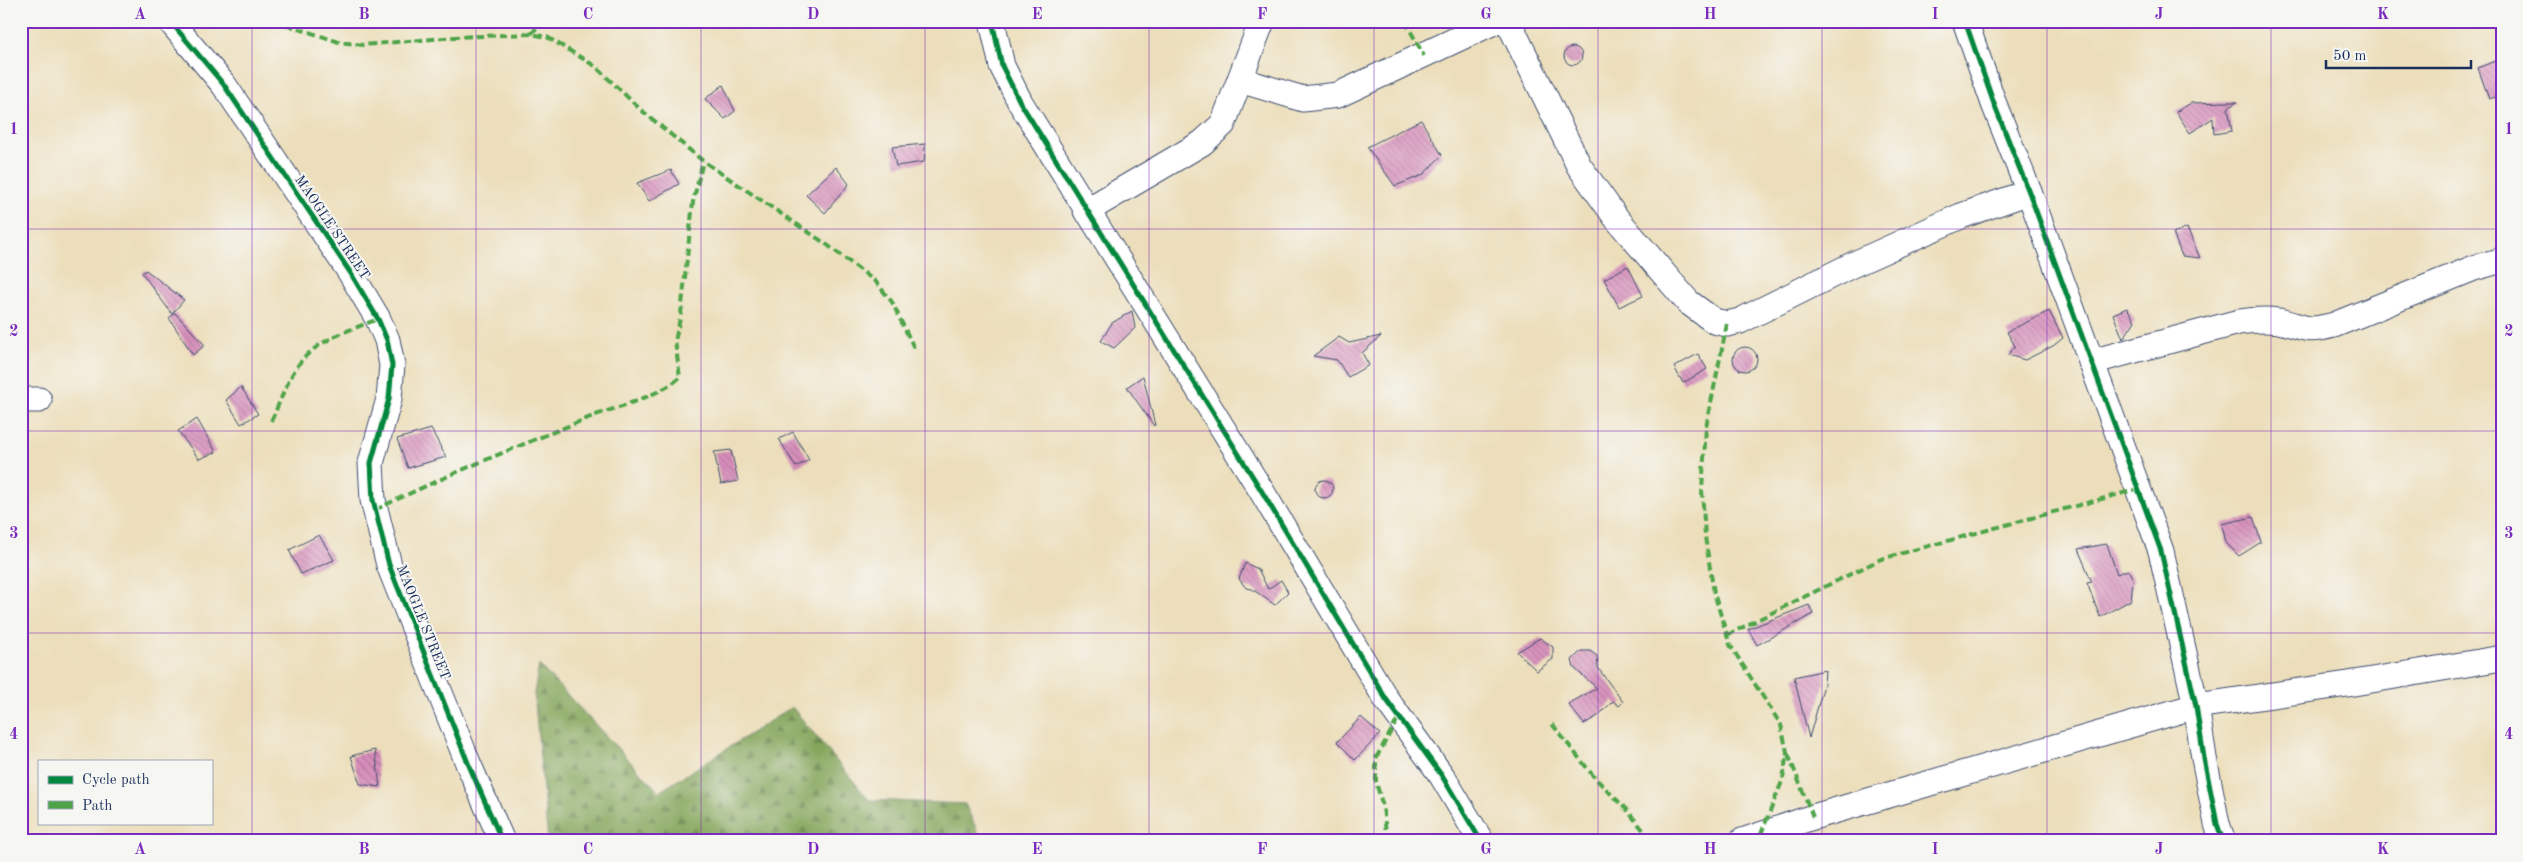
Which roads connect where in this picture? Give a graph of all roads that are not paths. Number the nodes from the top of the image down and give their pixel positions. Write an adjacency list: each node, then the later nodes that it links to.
1 (170, 21): 14 (street, MAOGLE STREET)
2 (992, 21): 9 (street)
3 (1262, 21): 7 (street)
4 (1496, 21): 7 (street)
5 (1508, 21): 8 (street)
6 (1965, 21): 8 (street)
7 (1240, 80): 9 (street)
8 (2029, 192): 11 (street)
9 (1086, 211): 15 (street)
10 (2502, 260): 11 (street)
11 (2091, 362): 13 (street)
12 (2502, 658): 13 (street)
13 (2196, 706): 16 (street); 17 (street)
14 (502, 841)
15 (1481, 841)
16 (1742, 841)
17 (2223, 841)

